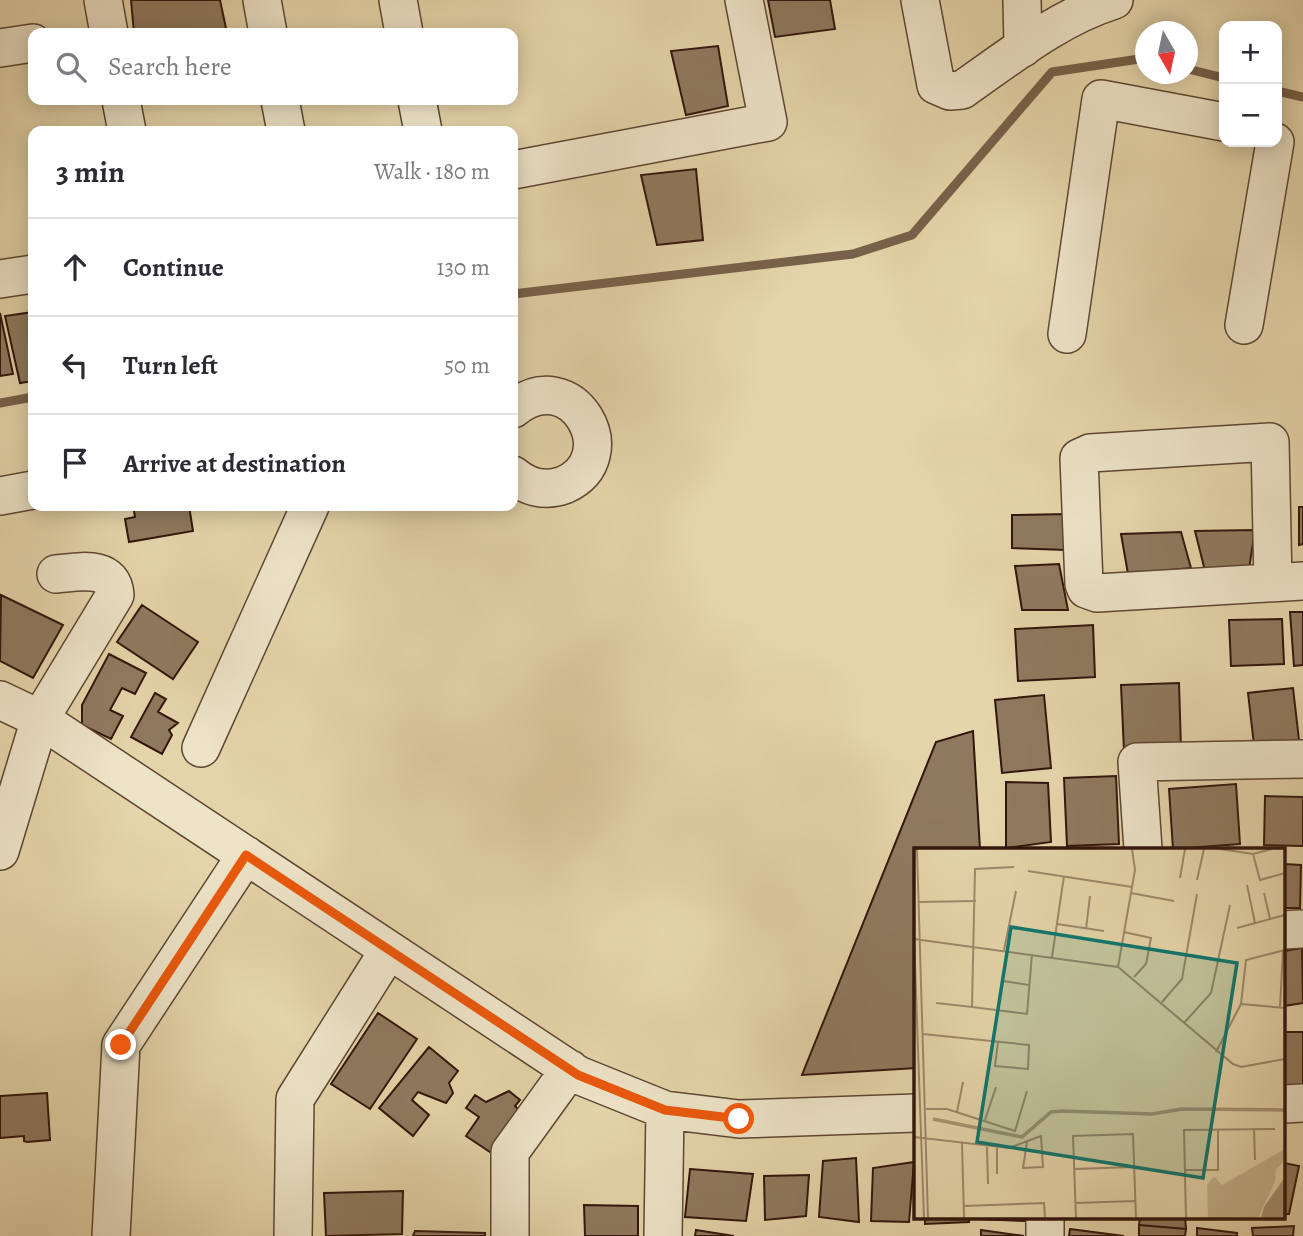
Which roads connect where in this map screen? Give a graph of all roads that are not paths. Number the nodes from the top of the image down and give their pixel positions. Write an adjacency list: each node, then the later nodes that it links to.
1 (262, 0): 6 (street)
2 (744, 0): 20 (street)
3 (920, 0): 9 (street)
4 (1023, 0): 9 (street)
5 (1114, 0): 9 (street)
6 (267, 28)
7 (28, 44): 8 (street)
8 (0, 48)
9 (1023, 48)
10 (122, 105): 14 (street)
11 (281, 105): 15 (street)
12 (418, 105): 16 (street)
13 (1219, 121): 24 (street)
14 (126, 126)
15 (285, 126)
16 (422, 126)
17 (1282, 133): 18 (street)
18 (1303, 137)
19 (1274, 147): 23 (street)
20 (518, 169)
21 (28, 275): 22 (street)
22 (0, 279)
23 (1244, 325)
24 (1067, 334)
25 (518, 405): 26 (street)
26 (518, 478)
27 (28, 491): 28 (street)
28 (0, 496)
29 (308, 511): 34 (street)
30 (56, 574): 33 (street)
31 (1288, 582): 31 (street)
32 (0, 700): 33 (street)
33 (40, 719): 37 (street); 38 (street)
34 (201, 748)
35 (1303, 759): 36 (street)
36 (1143, 848)
37 (0, 851)
38 (246, 855): 39 (street); 44 (street)
39 (389, 950): 40 (street); 45 (street)
40 (570, 1069): 41 (street); 46 (street)
41 (665, 1110): 42 (street); 47 (street)
42 (914, 1113)
43 (1045, 1218): 48 (street)
44 (111, 1236)
45 (293, 1236)
46 (510, 1236)
47 (663, 1236)
48 (1045, 1236)

